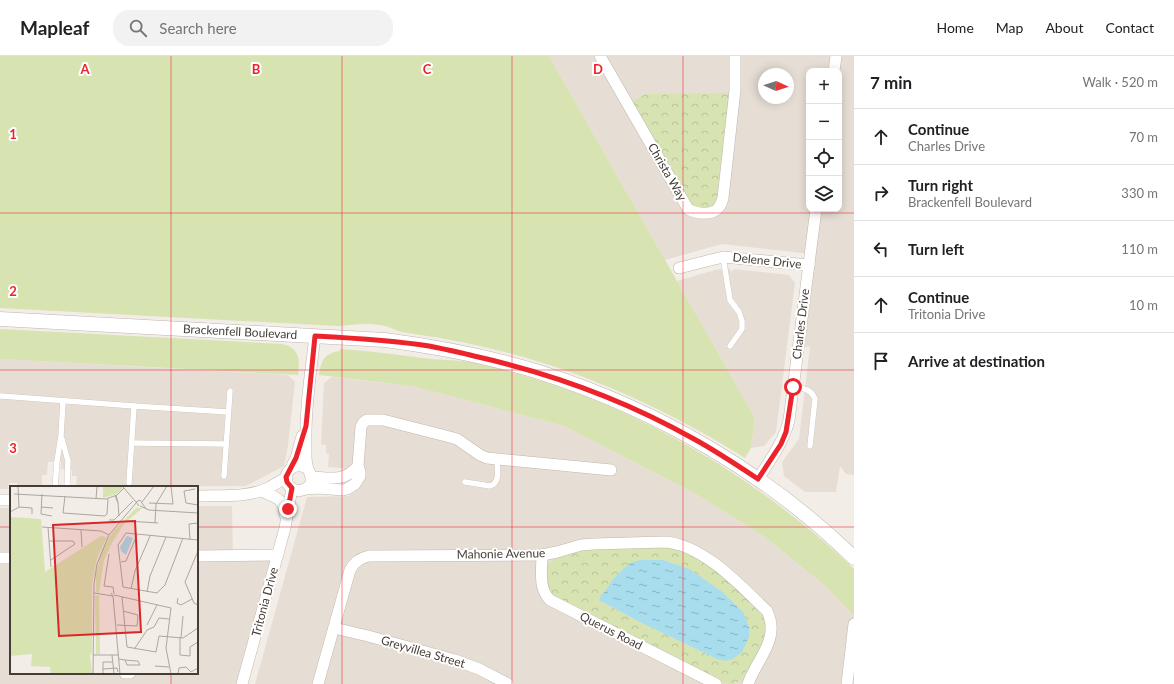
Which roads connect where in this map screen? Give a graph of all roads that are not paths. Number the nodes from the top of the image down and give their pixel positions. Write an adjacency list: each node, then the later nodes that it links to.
1 (600, 56): 2 (street, Christa Way)
2 (735, 56)
3 (836, 56): 4 (street)
4 (834, 68)
5 (816, 212): 7 (street, Charles Drive)
6 (723, 257): 7 (street, Delene Drive); 8 (street, Delene Drive); 11 (lane)
7 (809, 265): 12 (street, Charles Drive)
8 (679, 268)
9 (0, 319): 10 (street, Brackenfell Boulevard)
10 (315, 336): 18 (street); 28 (street, Brackenfell Boulevard)
11 (730, 346)
12 (793, 387): 22 (lane); 28 (street, Charles Drive)
13 (230, 391): 17 (lane)
14 (0, 396): 15 (lane)
15 (64, 401): 16 (lane); 19 (lane)
16 (134, 406): 17 (lane); 20 (lane)
17 (228, 412): 21 (lane)
18 (306, 426): 26 (street); 31 (street)
19 (62, 436): 32 (lane); 33 (lane)
20 (132, 443): 21 (lane); 30 (lane)
21 (226, 444): 27 (lane)
22 (810, 446)
23 (498, 459): 24 (street); 25 (street); 29 (lane)
24 (358, 466): 26 (street); 31 (street)
25 (611, 470)
26 (310, 473): 31 (street); 31 (street)
27 (224, 476)
28 (758, 479): 40 (street, Brackenfell Boulevard)
29 (465, 482)
30 (129, 483)
31 (294, 483): 34 (street); 36 (street, Tritonia Drive)
32 (55, 486)
33 (67, 486)
34 (265, 490): 35 (street); 36 (street)
35 (198, 496)
36 (286, 524): 37 (street, Tritonia Drive)
37 (278, 555): 39 (street); 43 (street, Tritonia Drive)
38 (542, 555): 42 (street, Mahonie Avenue); 46 (street, Querus Road); 47 (street, Mahonie Avenue)
39 (198, 556)
40 (854, 558)
41 (854, 624): 48 (street)
42 (334, 628): 44 (street, Mahonie Avenue); 45 (street, Greyvillea Street)
43 (242, 684)
44 (318, 684)
45 (508, 684)
46 (716, 684)
47 (748, 684)
48 (847, 684)

